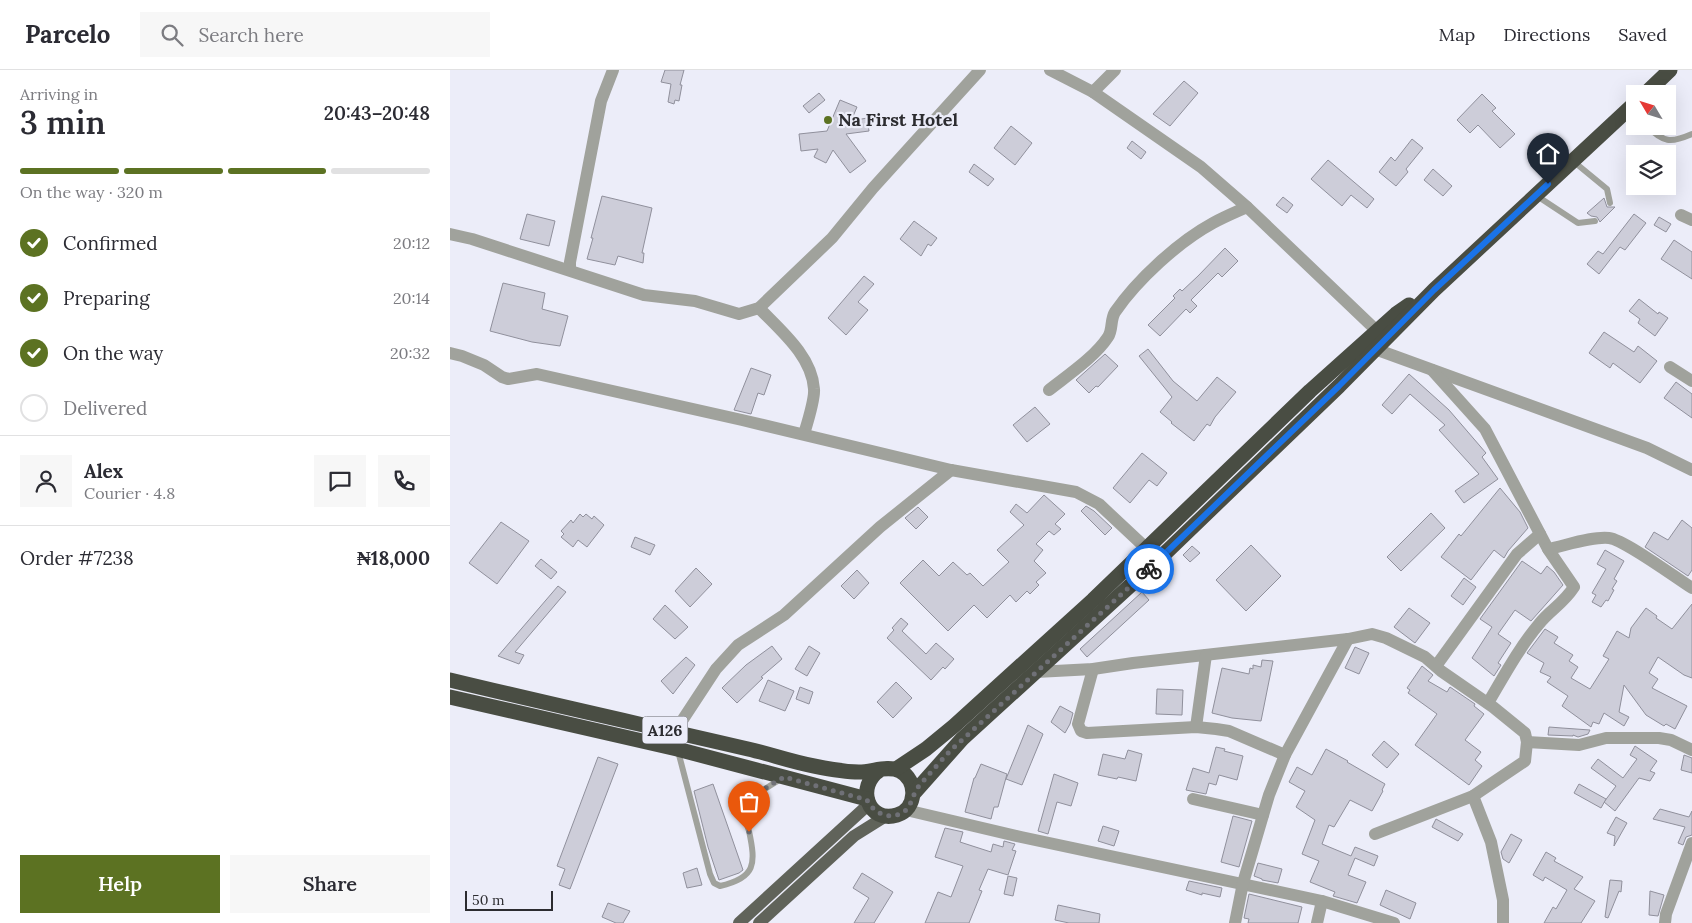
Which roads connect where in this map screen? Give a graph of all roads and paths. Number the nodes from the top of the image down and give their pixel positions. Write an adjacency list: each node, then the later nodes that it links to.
1 (613, 70): 17 (street)
2 (980, 70): 19 (street)
3 (1050, 70): 7 (street)
4 (1115, 70): 7 (street)
5 (1670, 70): 6 (highway)
6 (1654, 85)
7 (1093, 92): 14 (street)
8 (1626, 115): 11 (highway)
9 (1692, 134): 10 (lane)
10 (1657, 135)
11 (1573, 161): 12 (highway); 13 (lane)
12 (1536, 195): 15 (lane); 18 (highway)
13 (1610, 203)
14 (1247, 207): 20 (street); 26 (street)
15 (1595, 221)
16 (450, 234): 17 (street)
17 (570, 270): 19 (street)
18 (1434, 290): 20 (highway); 21 (highway)
19 (759, 308): 27 (street)
20 (1377, 331): 31 (highway)
21 (1375, 349): 24 (street); 38 (highway)
22 (450, 354): 27 (street)
23 (1670, 367): 25 (street)
24 (1432, 370): 29 (street); 30 (street)
25 (1692, 381)
26 (1049, 390)
27 (804, 434): 28 (street)
28 (951, 470): 31 (street); 43 (street)
29 (1692, 470)
30 (1540, 534): 32 (street); 36 (street)
31 (1146, 549): 48 (highway)
32 (1548, 549): 33 (street); 41 (street)
33 (1692, 588)
34 (1348, 639): 35 (street); 36 (street); 47 (street)
35 (1206, 655): 37 (street); 42 (street)
36 (1436, 666): 41 (street)
37 (1093, 669): 38 (street); 42 (street)
38 (1036, 672): 51 (highway)
39 (450, 680): 43 (highway, A126)
40 (450, 697): 45 (highway, A126)
41 (1488, 704): 44 (street)
42 (1196, 727): 47 (street)
43 (674, 733): 49 (highway, A126)
44 (1527, 742): 46 (street); 52 (street)
45 (678, 749): 50 (highway, A126); 50 (lane)
46 (1692, 750)
47 (1285, 755): 56 (street)
48 (896, 769): 49 (highway, A126); 51 (highway)
49 (880, 770): 54 (highway)
50 (784, 777): 54 (highway, A126)
51 (914, 793): 55 (highway)
52 (1473, 796): 58 (street); 67 (street)
53 (1193, 799): 56 (street)
54 (868, 802): 57 (highway, A126); 62 (main road)
55 (906, 810): 57 (highway); 60 (street)
56 (1263, 815): 60 (street)
57 (886, 816): 63 (main road)
58 (1374, 834)
59 (1692, 843): 68 (street)
60 (1243, 883): 61 (street); 64 (street)
61 (1322, 902): 65 (street); 66 (street)
62 (739, 923)
63 (759, 923)
64 (1235, 923)
65 (1317, 923)
66 (1394, 923)
67 (1504, 923)
68 (1665, 923)

